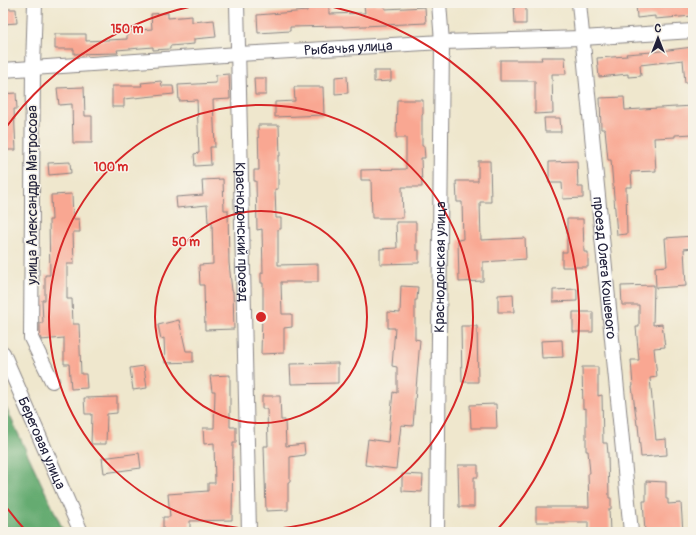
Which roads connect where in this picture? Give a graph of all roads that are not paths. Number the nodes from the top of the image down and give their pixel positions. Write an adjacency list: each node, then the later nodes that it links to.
1 (34, 3): 9 (street, улица Александра Матросова)
2 (237, 3): 8 (street, Краснодонский проезд)
3 (439, 3): 7 (street, Краснодонская улица)
4 (579, 3): 6 (street, проезд Олега Кошевого)
5 (693, 31): 6 (street, Рыбачья улица)
6 (582, 38): 7 (street, Рыбачья улица); 16 (street, проезд Олега Кошевого)
7 (442, 42): 8 (street, Рыбачья улица); 15 (street, Краснодонская улица)
8 (239, 54): 9 (street, Рыбачья улица); 14 (street, Краснодонский проезд)
9 (33, 67): 10 (street, Рыбачья улица); 12 (street, улица Александра Матросова)
10 (3, 70)
11 (3, 353): 13 (street, Береговая улица)
12 (52, 382)
13 (81, 532)
14 (249, 532)
15 (437, 532)
16 (632, 532)

